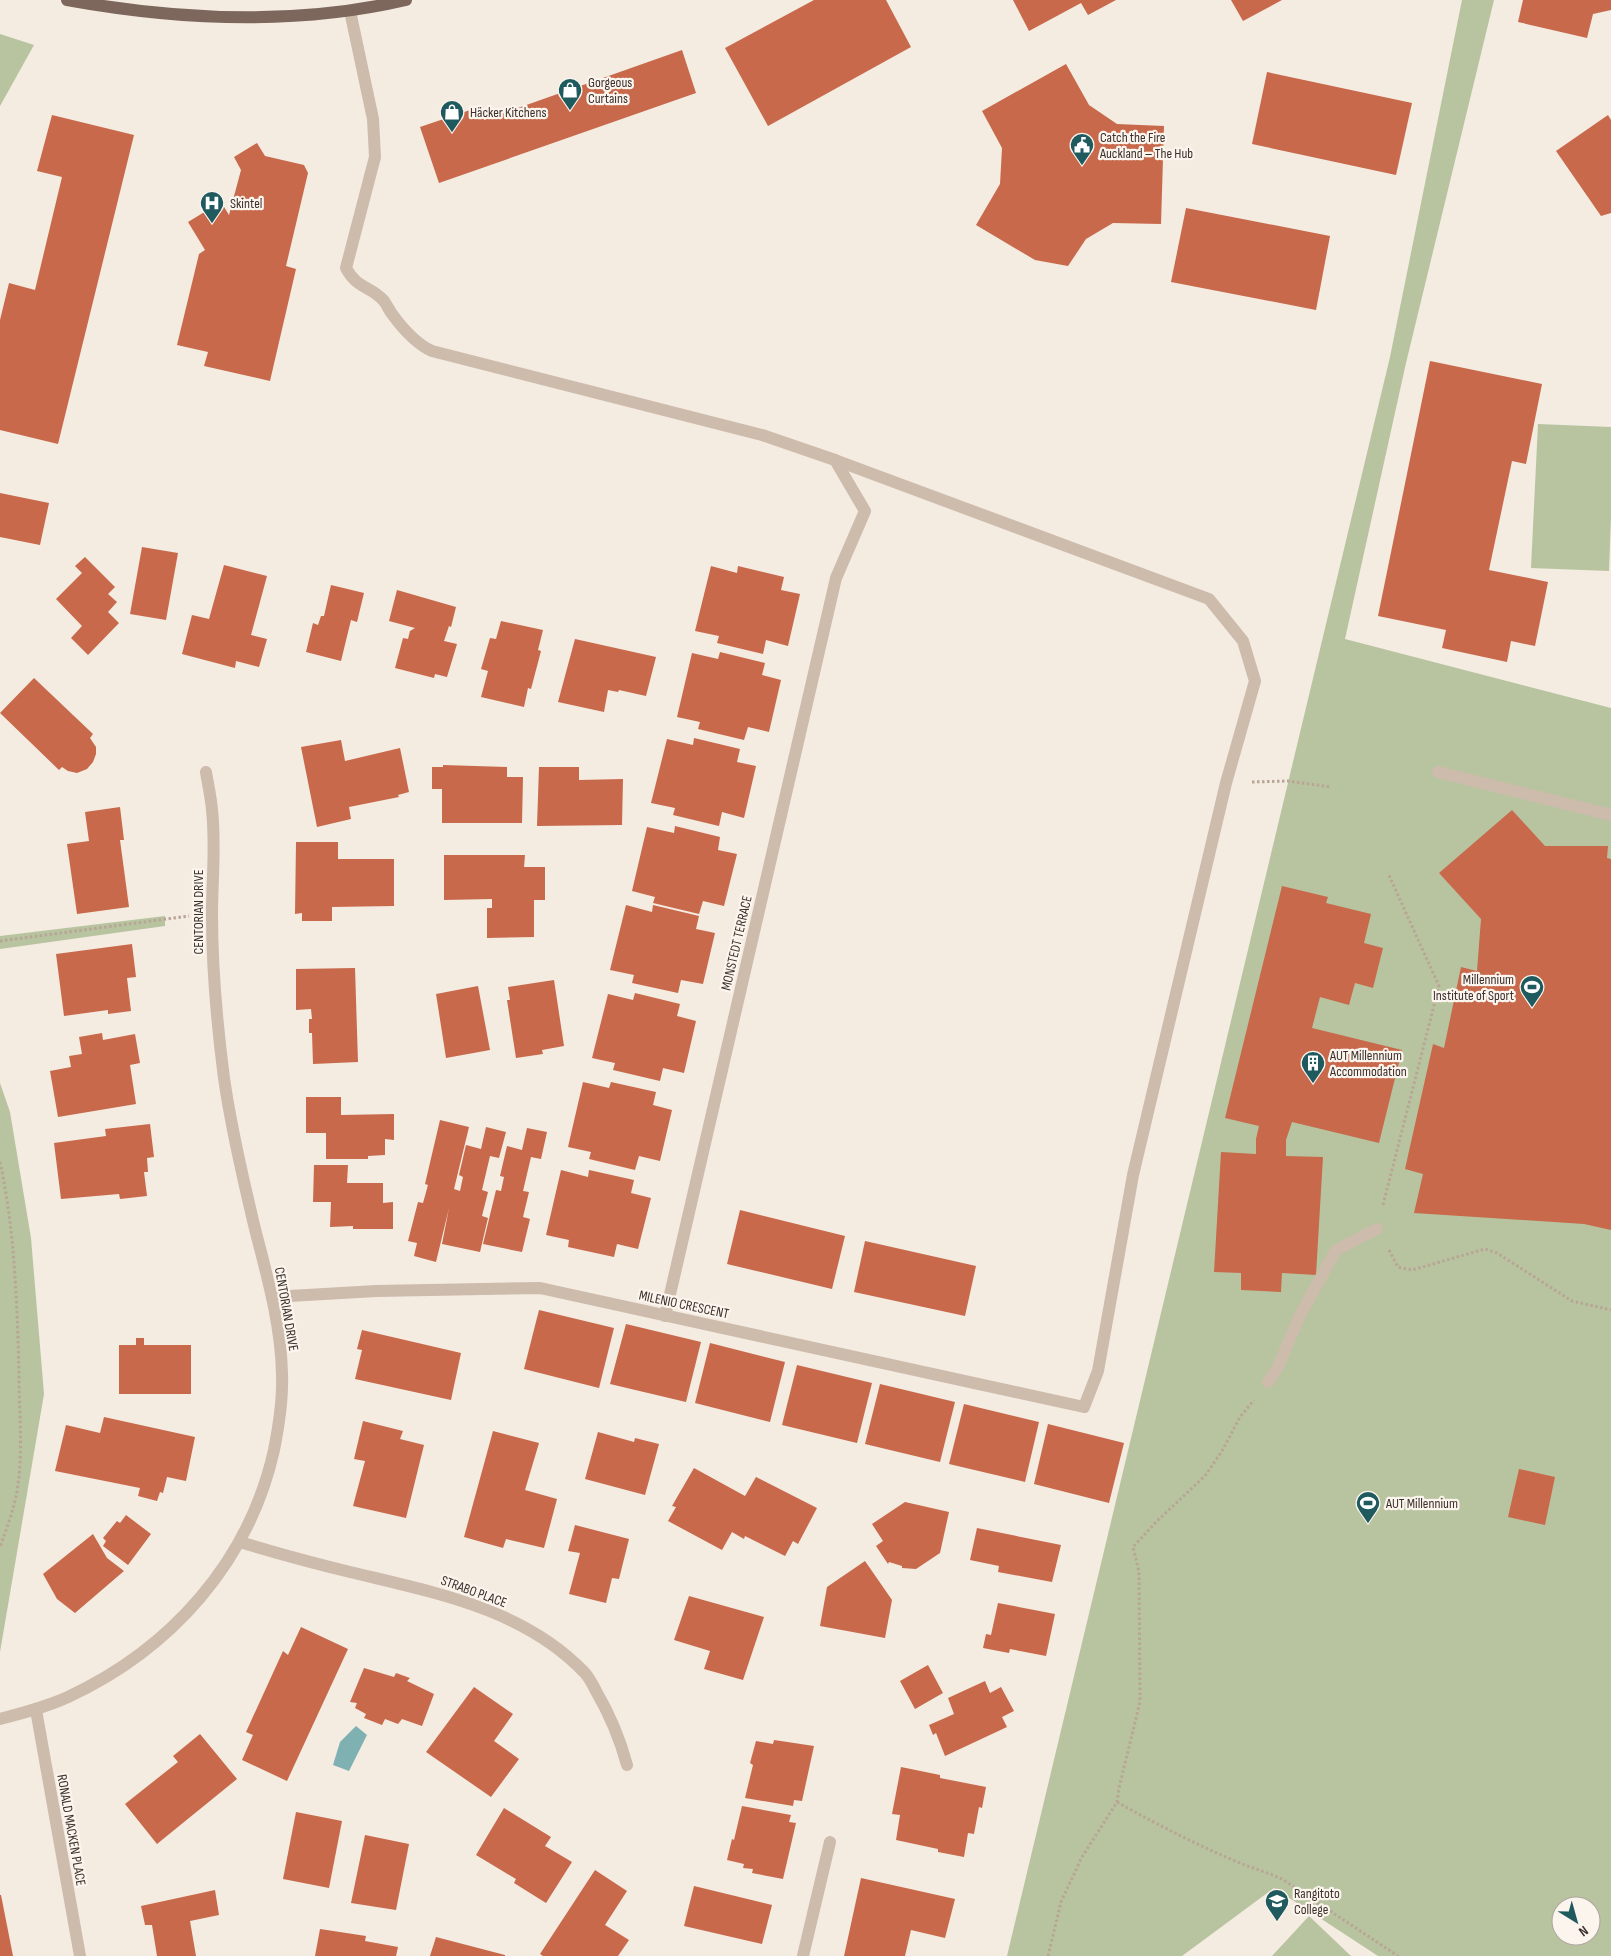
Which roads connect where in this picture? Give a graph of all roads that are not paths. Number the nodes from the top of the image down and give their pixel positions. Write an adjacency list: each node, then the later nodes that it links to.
1 (67, 0): 3 (main road)
2 (406, 0): 3 (main road)
3 (350, 11): 4 (street)
4 (834, 460): 10 (street, MONSTEDT TERRACE); 10 (street, MILENIO CRESCENT)
5 (206, 772): 9 (street, CENTORIAN DRIVE)
6 (1438, 772): 7 (street)
7 (1611, 815)
8 (1377, 1229): 11 (street)
9 (272, 1297): 10 (street, MILENIO CRESCENT); 12 (street, CENTORIAN DRIVE)
10 (665, 1316)
11 (1268, 1382)
12 (240, 1542): 13 (street, CENTORIAN DRIVE); 15 (street, STRABO PLACE)
13 (36, 1710): 14 (street, CENTORIAN DRIVE); 17 (street, RONALD MACKEN PLACE)
14 (0, 1719)
15 (627, 1765)
16 (830, 1842): 18 (street)
17 (80, 1956)
18 (803, 1956)

